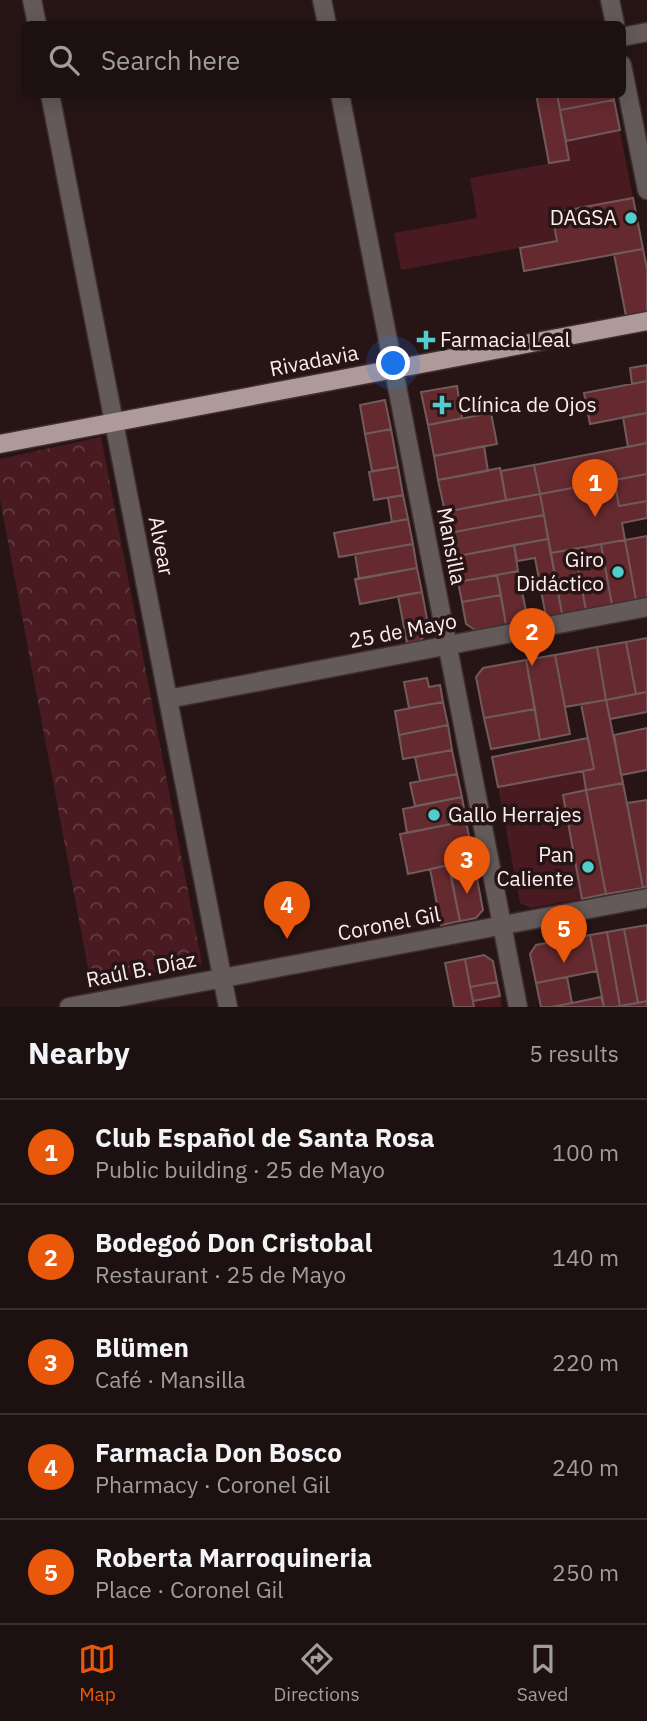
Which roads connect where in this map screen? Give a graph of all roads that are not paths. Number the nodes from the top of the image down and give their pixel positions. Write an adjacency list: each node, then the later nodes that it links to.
1 (32, 0): 4 (street)
2 (322, 0): 5 (street)
3 (610, 0): 6 (street)
4 (36, 21)
5 (326, 21)
6 (614, 21)
7 (647, 32): 8 (street)
8 (626, 36)
9 (626, 85): 12 (street)
10 (51, 98): 15 (street, Alvear)
11 (341, 98): 14 (street, Mansilla)
12 (647, 190)
13 (647, 321): 14 (main road, Rivadavia)
14 (394, 369): 15 (main road, Rivadavia); 18 (street, Mansilla)
15 (114, 422): 16 (main road, Rivadavia); 19 (street, Alvear)
16 (0, 444)
17 (647, 607): 18 (street, 25 de Mayo)
18 (447, 646): 19 (street, 25 de Mayo); 21 (street, Mansilla)
19 (168, 699): 22 (street, Alvear)
20 (647, 898): 21 (street, Coronel Gil)
21 (502, 925): 22 (street, Coronel Gil); 25 (street, Mansilla)
22 (222, 978): 23 (street, Raúl B. Díaz); 24 (street, Alvear)
23 (69, 1007)
24 (228, 1007)
25 (518, 1007)

